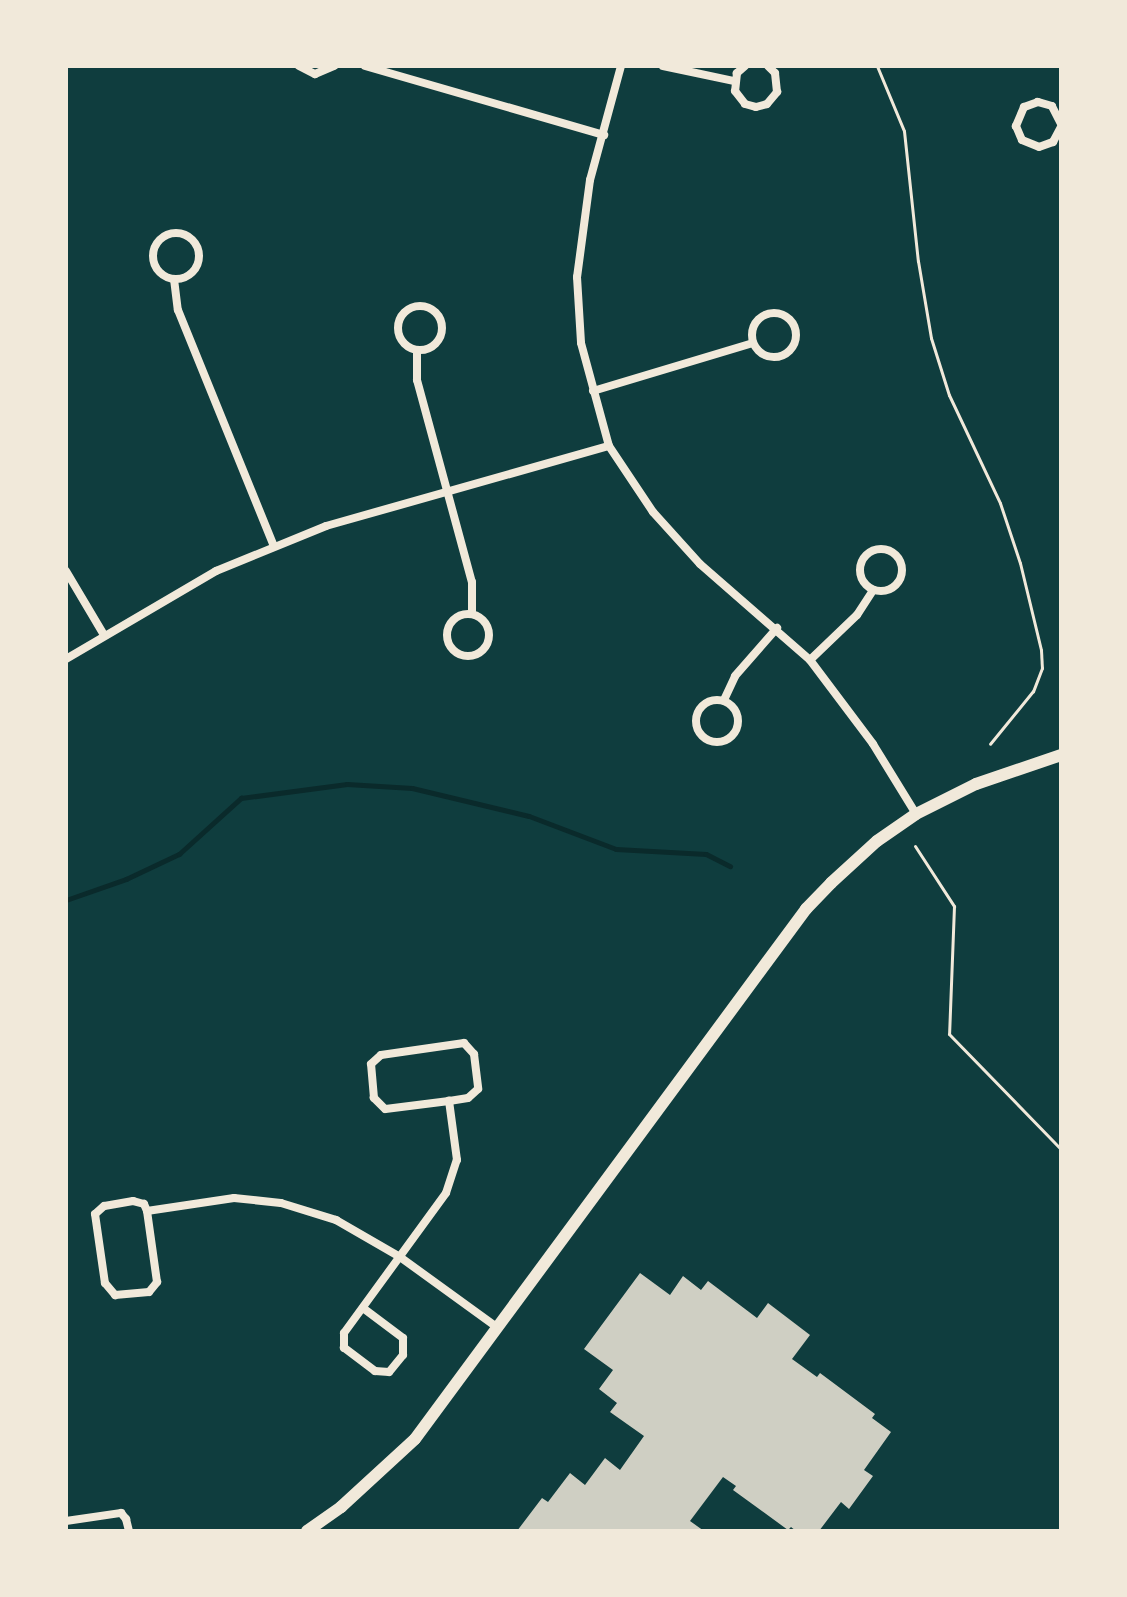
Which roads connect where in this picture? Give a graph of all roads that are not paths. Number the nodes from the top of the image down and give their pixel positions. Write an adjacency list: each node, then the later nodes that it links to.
1 (299, 66): 2 (street)
2 (334, 66)
3 (365, 66): 11 (street)
4 (621, 66): 11 (street)
5 (663, 66): 8 (street)
6 (745, 66): 8 (street)
7 (768, 66): 8 (street)
8 (734, 81)
9 (1061, 118): 10 (street); 10 (street)
10 (1061, 126)
11 (604, 135): 15 (street)
12 (174, 279): 12 (street); 18 (street)
13 (753, 343): 13 (street); 15 (street)
14 (417, 350): 14 (street); 17 (street)
15 (593, 391): 16 (street)
16 (609, 446): 17 (street); 22 (street)
17 (448, 492): 18 (street); 21 (street)
18 (274, 546): 23 (street)
19 (66, 571): 23 (street)
20 (873, 590): 20 (street); 25 (street)
21 (472, 614): 21 (street)
22 (777, 628): 25 (street); 26 (street)
23 (104, 635): 24 (street)
24 (66, 659)
25 (810, 660): 28 (street)
26 (724, 700): 26 (street)
27 (1061, 755): 28 (street)
28 (916, 814): 33 (street)
29 (449, 1101): 29 (street); 31 (street)
30 (147, 1211): 30 (street); 31 (street)
31 (400, 1257): 32 (street); 33 (street)
32 (363, 1308): 32 (street)
33 (499, 1329): 36 (street)
34 (66, 1521): 35 (street)
35 (129, 1531)
36 (307, 1531)

